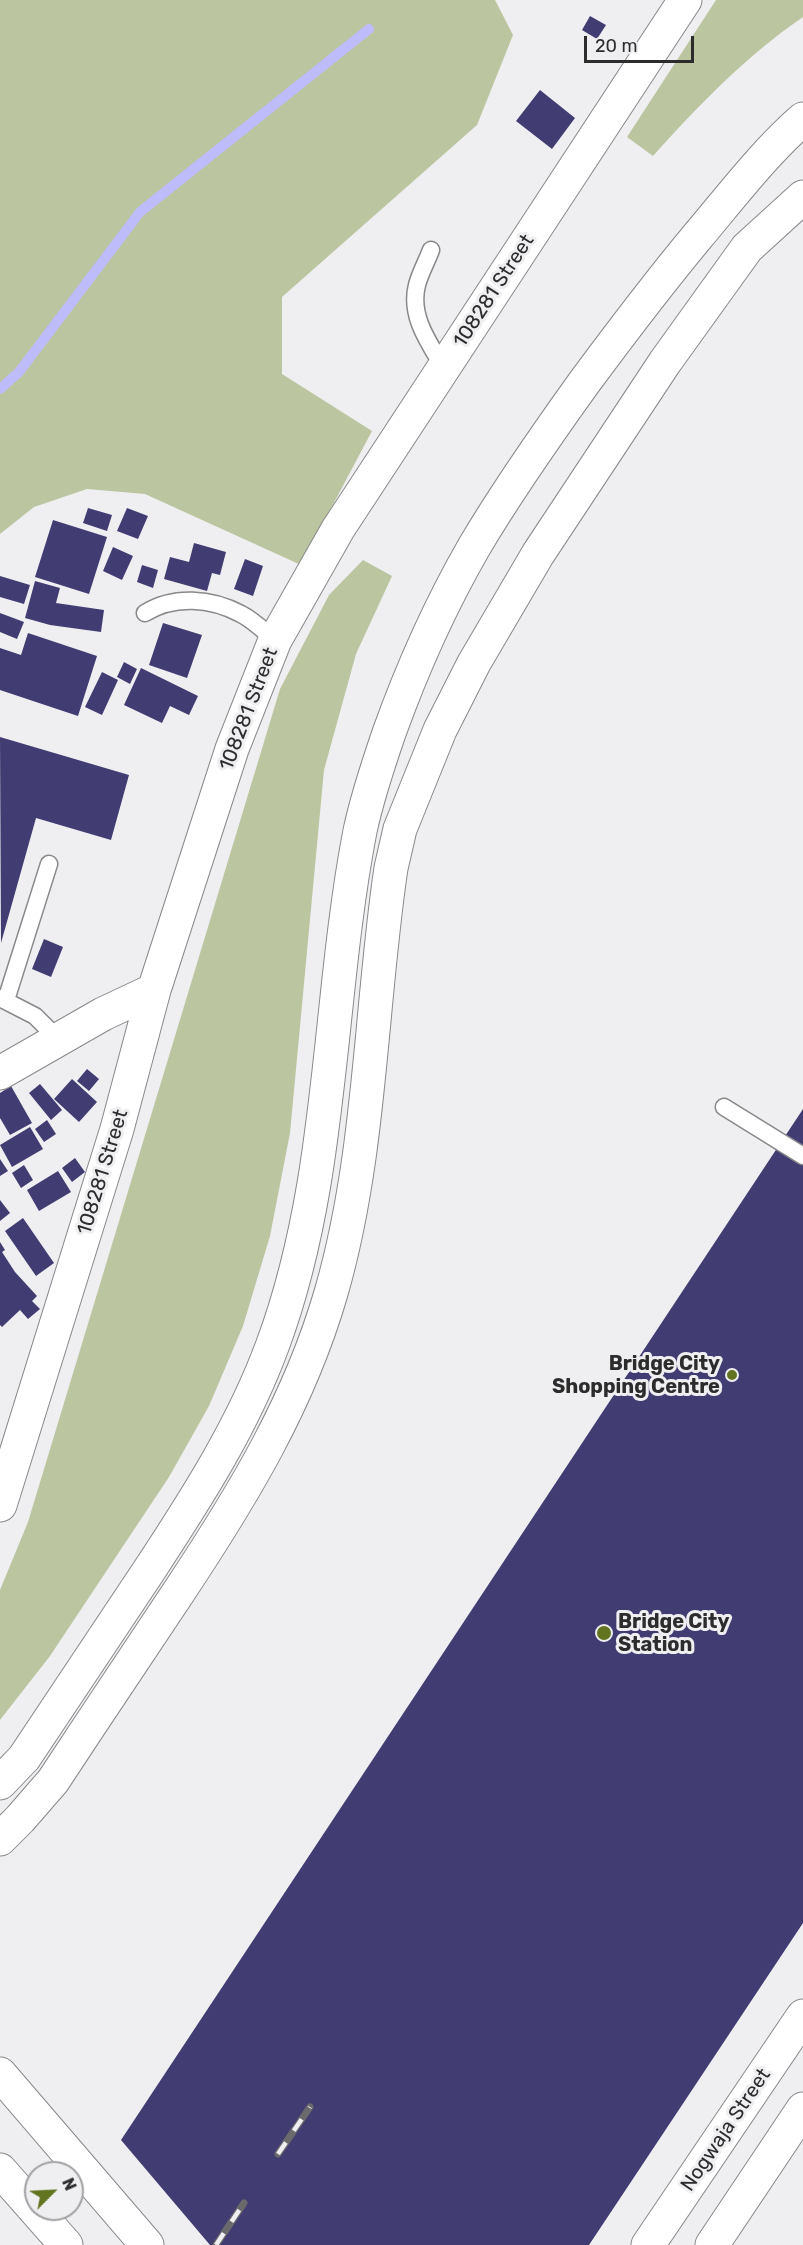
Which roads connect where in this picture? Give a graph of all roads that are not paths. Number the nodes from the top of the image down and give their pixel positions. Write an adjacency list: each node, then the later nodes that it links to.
1 (685, 0): 5 (street, 108281 Street)
2 (798, 133): 16 (street)
3 (803, 197): 17 (street)
4 (431, 250): 5 (lane)
5 (444, 368): 7 (street, 108281 Street)
6 (145, 613): 7 (lane)
7 (275, 640): 9 (street, 108281 Street)
8 (49, 864): 10 (lane)
9 (154, 990): 11 (street); 15 (street, 108281 Street)
10 (3, 999): 11 (lane)
11 (58, 1039): 12 (street)
12 (0, 1073)
13 (724, 1107): 14 (lane)
14 (803, 1156)
15 (0, 1505)
16 (0, 1783)
17 (0, 1839)
18 (803, 2016): 24 (street, Nogwaja Street)
19 (0, 2074): 23 (street)
20 (803, 2109): 25 (street)
21 (0, 2170): 22 (street)
22 (66, 2245)
23 (147, 2245)
24 (648, 2245)
25 (712, 2245)

